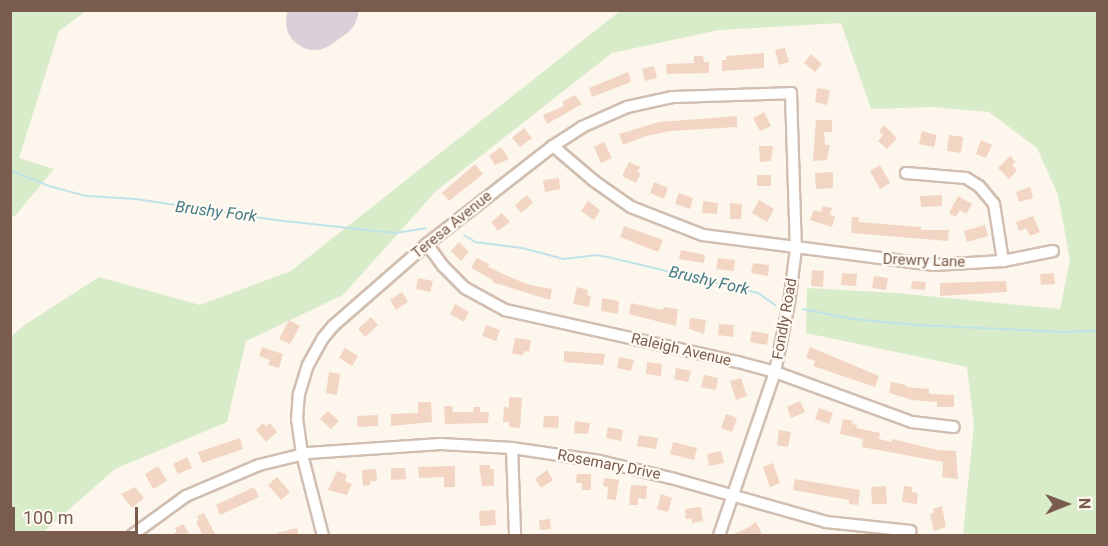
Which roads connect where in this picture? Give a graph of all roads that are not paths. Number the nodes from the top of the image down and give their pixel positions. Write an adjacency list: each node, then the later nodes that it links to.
1 (791, 93): 2 (street, Teresa Avenue); 5 (street, Fondly Road)
2 (553, 146): 4 (street, Teresa Avenue); 5 (street, Drewry Lane)
3 (906, 173): 7 (street)
4 (427, 244): 8 (street, Raleigh Avenue); 11 (street, Teresa Avenue)
5 (796, 249): 7 (street, Drewry Lane); 8 (street, Fondly Road)
6 (1053, 251): 7 (street, Drewry Lane)
7 (1003, 261)
8 (775, 372): 9 (street, Raleigh Avenue); 12 (street, Fondly Road)
9 (954, 427)
10 (512, 448): 11 (street, Rosemary Drive); 12 (street, Rosemary Drive); 16 (street)
11 (302, 454): 14 (street, Rosemary Drive); 15 (street, Teresa Avenue)
12 (733, 496): 13 (street, Rosemary Drive); 17 (street, Fondly Road)
13 (911, 531)
14 (131, 536)
15 (323, 536)
16 (515, 536)
17 (719, 536)

